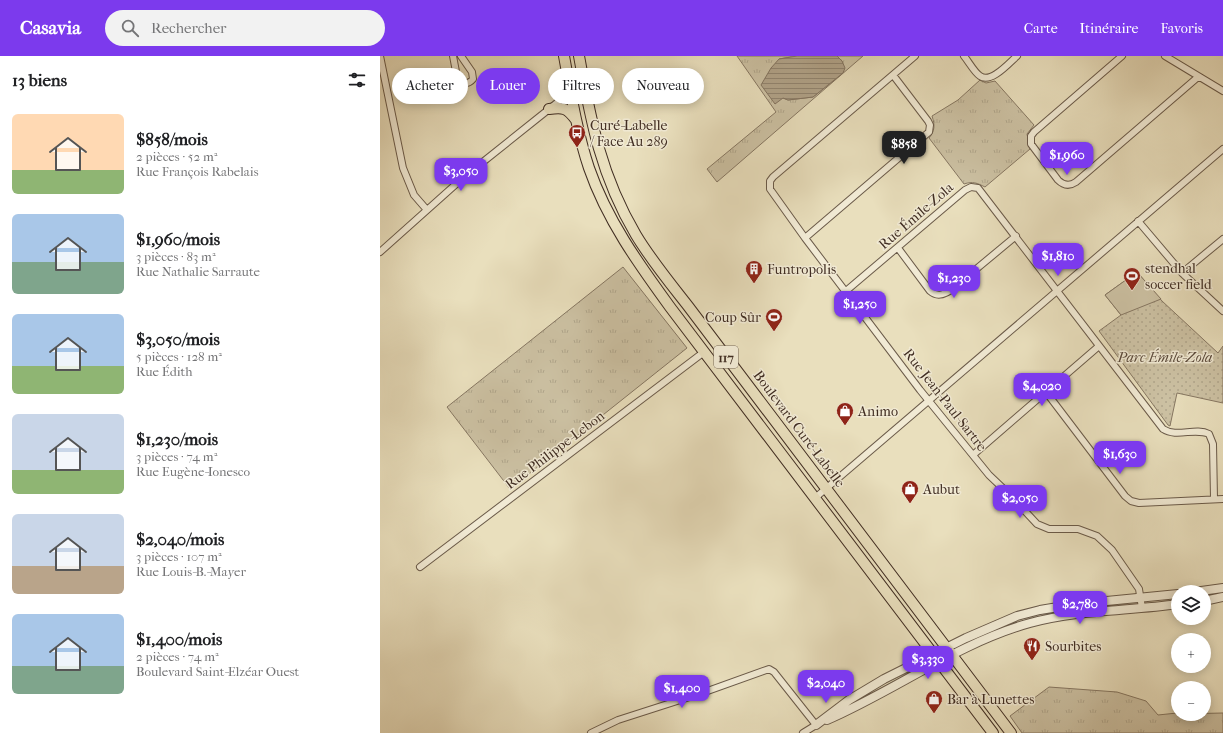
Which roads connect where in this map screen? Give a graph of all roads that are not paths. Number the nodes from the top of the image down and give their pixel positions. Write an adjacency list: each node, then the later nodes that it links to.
1 (380, 56): 15 (street)
2 (453, 56): 3 (street)
3 (461, 56)
4 (564, 56): 11 (main road, Boulevard Curé-Labelle / 117)
5 (579, 56): 12 (main road, Boulevard Curé-Labelle / 117)
6 (915, 56): 13 (street, Rue Jean-Paul-Sartre)
7 (964, 56): 8 (street)
8 (1017, 56)
9 (1122, 56): 14 (street)
10 (1165, 56): 14 (street)
11 (566, 68)
12 (581, 68)
13 (893, 75): 27 (street, Rue Jean-Paul-Sartre); 27 (street)
14 (1198, 77): 17 (street)
15 (387, 86): 16 (street); 24 (street)
16 (380, 88)
17 (1223, 91)
18 (557, 104): 21 (street)
19 (573, 104): 22 (main road, Boulevard Curé-Labelle / 117)
20 (588, 104): 40 (main road, Boulevard Curé-Labelle / 117)
21 (550, 109): 22 (main road); 24 (street)
22 (576, 120): 36 (main road, Boulevard Curé-Labelle / 117)
23 (1223, 149): 25 (street)
24 (426, 210): 30 (street)
25 (1138, 222): 31 (street); 33 (street)
26 (1016, 236): 29 (street); 29 (street, Rue Émile-Zola); 33 (street, Rue Émile-Zola)
27 (806, 238): 32 (street, Rue Jean-Paul-Sartre)
28 (1223, 239): 31 (street)
29 (898, 248): 32 (street, Rue Émile-Zola)
30 (380, 252)
31 (1182, 273): 34 (street)
32 (846, 291): 38 (street, Rue Jean-Paul-Sartre)
33 (1057, 291): 35 (street, Rue Émile-Zola); 38 (street)
34 (1223, 311)
35 (1099, 346): 37 (street); 42 (street, Rue Émile-Zola)
36 (704, 352): 41 (main road, Boulevard Curé-Labelle / 117); 44 (street, Rue Philippe-Lebon)
37 (1046, 392): 39 (street); 42 (street)
38 (929, 401): 39 (street, Rue Jean-Paul-Sartre); 40 (street)
39 (973, 455): 49 (street, Rue Jean-Paul-Sartre)
40 (826, 488): 41 (street); 53 (main road, Boulevard Curé-Labelle / 117)
41 (814, 498): 54 (main road, Boulevard Curé-Labelle / 117)
42 (1214, 499): 43 (street)
43 (1223, 499)
44 (420, 567)
45 (1223, 588): 46 (street)
46 (1211, 590)
47 (1171, 595): 49 (street)
48 (1223, 597): 50 (street)
49 (1141, 598): 52 (street, Rue Jean-Paul-Sartre); 53 (street)
50 (1211, 600)
51 (1171, 605): 52 (street)
52 (1142, 608): 55 (street)
53 (946, 647): 54 (street); 55 (main road, Boulevard Curé-Labelle / 117)
54 (932, 654): 56 (main road, Boulevard Curé-Labelle / 117); 57 (street)
55 (952, 655): 56 (street); 61 (main road, Boulevard Curé-Labelle / 117)
56 (939, 662): 57 (street); 60 (main road, Boulevard Curé-Labelle / 117)
57 (816, 725): 58 (street); 59 (street)
58 (591, 733)
59 (804, 733)
60 (993, 733)
61 (1011, 733)

